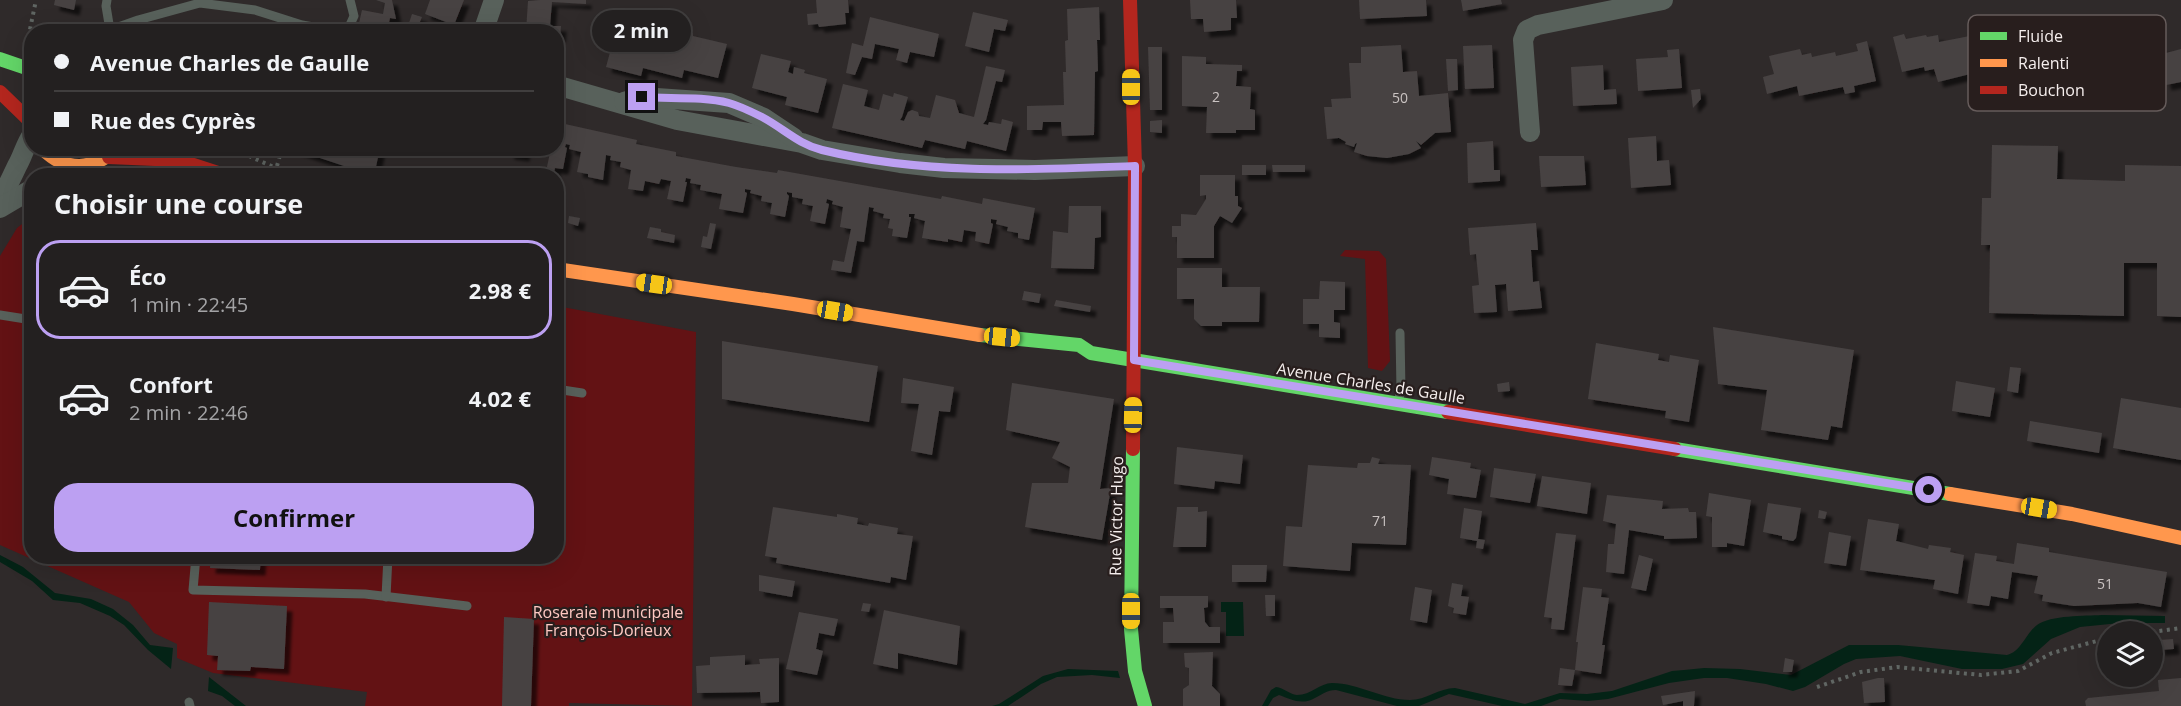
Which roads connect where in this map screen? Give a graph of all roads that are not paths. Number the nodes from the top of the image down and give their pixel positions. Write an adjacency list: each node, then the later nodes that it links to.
1 (107, 0): 6 (lane)
2 (350, 0): 9 (lane)
3 (494, 0): 10 (street)
4 (1130, 0): 22 (main road, Rue Victor Hugo)
5 (1663, 0): 16 (street)
6 (108, 24)
7 (127, 24): 8 (lane)
8 (299, 24)
9 (350, 24)
10 (486, 24)
11 (0, 59): 12 (main road)
12 (24, 67)
13 (564, 87): 22 (street)
14 (0, 92): 15 (main road)
15 (24, 115)
16 (1530, 132)
17 (24, 147): 28 (street)
18 (51, 156): 23 (main road)
19 (108, 156): 23 (main road)
20 (141, 156): 25 (main road)
21 (205, 156): 26 (main road)
22 (1135, 166): 34 (main road, Rue Victor Hugo)
23 (82, 167): 24 (street)
24 (79, 168)
25 (202, 168)
26 (224, 168)
27 (24, 194): 29 (street)
28 (0, 202)
29 (0, 208)
30 (564, 270): 34 (main road, Avenue Charles de Gaulle)
31 (0, 315): 32 (lane)
32 (24, 319)
33 (1400, 333): 37 (lane)
34 (1134, 360): 37 (main road, Avenue Charles de Gaulle); 43 (main road, Rue Victor Hugo)
35 (564, 390): 36 (lane)
36 (582, 393)
37 (1397, 404): 38 (main road, Avenue Charles de Gaulle)
38 (2181, 538)
39 (195, 564): 41 (lane)
40 (388, 564): 41 (lane)
41 (386, 597): 42 (lane)
42 (467, 606)
43 (1145, 706)

